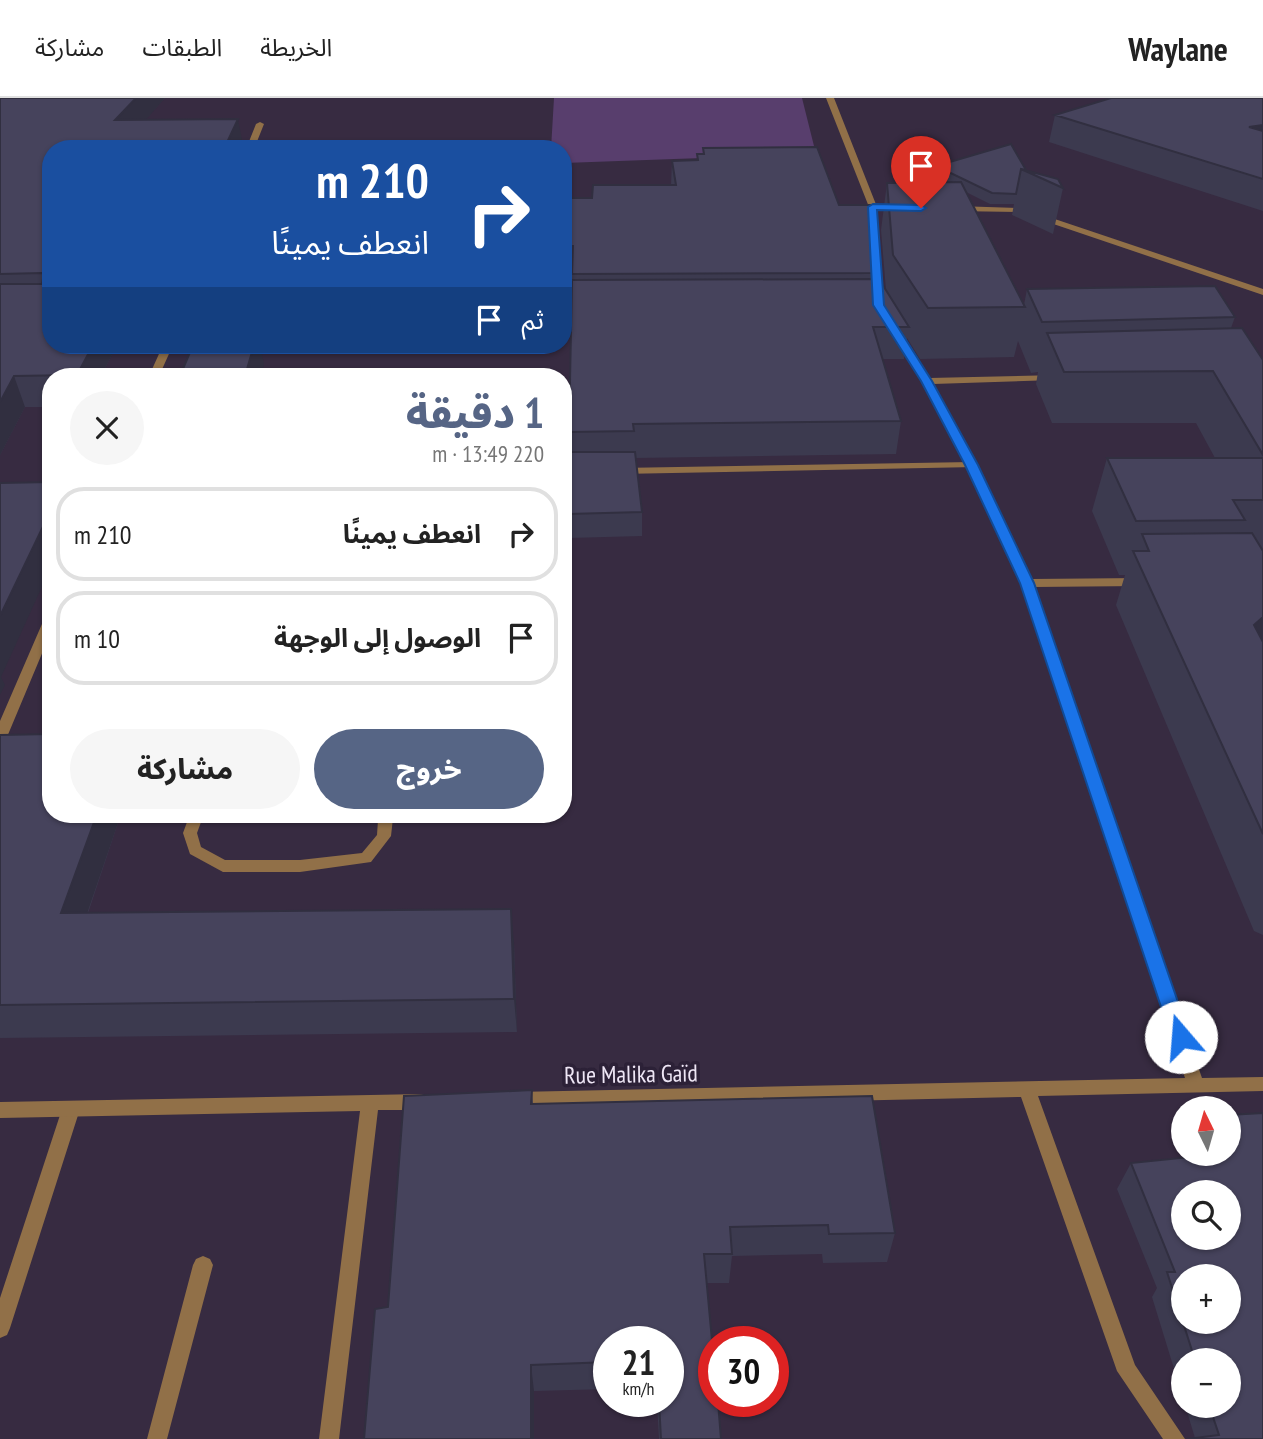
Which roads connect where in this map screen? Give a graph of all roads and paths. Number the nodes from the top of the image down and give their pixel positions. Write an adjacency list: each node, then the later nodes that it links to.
1 (830, 98): 6 (street)
2 (260, 124): 3 (street)
3 (254, 140)
4 (939, 209): 5 (street)
5 (1263, 292)
6 (865, 305)
7 (572, 306): 8 (street)
8 (605, 306)
9 (892, 327): 11 (street)
10 (1065, 377): 11 (street)
11 (926, 381): 12 (street)
12 (972, 465): 13 (street); 15 (street)
13 (614, 471)
14 (1158, 582): 15 (street)
15 (1027, 583): 21 (street)
16 (42, 640): 17 (street)
17 (4, 738)
18 (194, 823): 19 (street)
19 (385, 823)
20 (1263, 1084): 21 (street, Rue Malika Gaïd)
21 (1197, 1087): 22 (street, Rue Malika Gaïd)
22 (1027, 1090): 23 (street, Rue Malika Gaïd); 32 (street)
23 (496, 1101)
24 (440, 1102): 25 (street)
25 (370, 1103): 26 (street); 31 (street)
26 (71, 1109): 27 (street); 29 (street)
27 (0, 1110)
28 (203, 1265): 30 (street)
29 (0, 1328)
30 (157, 1439)
31 (329, 1439)
32 (1175, 1439)

